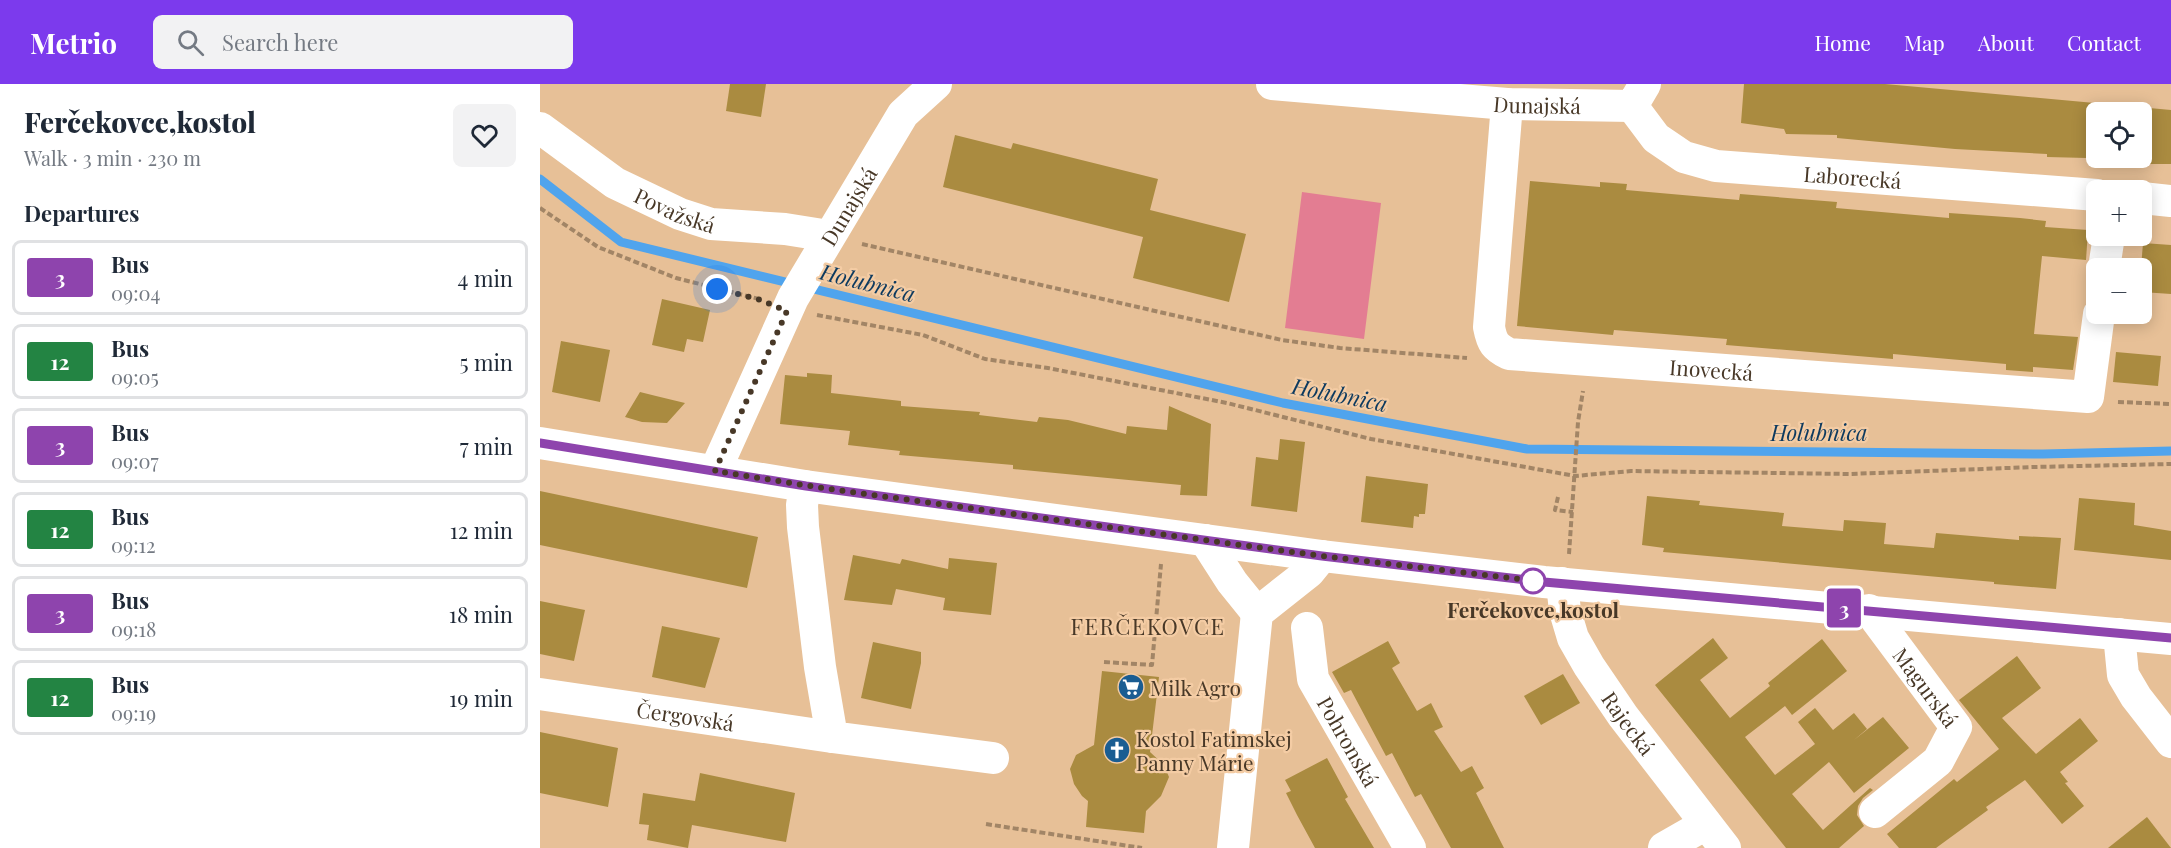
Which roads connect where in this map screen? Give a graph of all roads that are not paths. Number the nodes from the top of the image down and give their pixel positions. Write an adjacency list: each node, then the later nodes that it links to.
1 (936, 84): 9 (street, Dunajská)
2 (1272, 84): 4 (street, Dunajská)
3 (1639, 95): 4 (street, Dunajská); 6 (street, Laborecká)
4 (1507, 104): 10 (street, Inovecká)
5 (540, 128): 9 (street, Považská)
6 (2086, 194)
7 (2152, 199): 8 (street)
8 (2171, 201)
9 (823, 247): 12 (street, Dunajská)
10 (2097, 324)
11 (540, 443): 12 (street)
12 (715, 471): 13 (street)
13 (806, 486): 14 (street); 23 (street)
14 (1205, 540): 15 (street); 18 (street)
15 (1322, 556): 16 (street); 18 (street)
16 (1565, 573): 17 (street); 27 (street, Rajecká)
17 (1869, 610): 20 (street); 26 (street, Magurská)
18 (1257, 613): 28 (street)
19 (1307, 628): 29 (street, Pohronská)
20 (2119, 634): 21 (street); 24 (street)
21 (2171, 639)
22 (540, 694): 23 (street, Čergovská)
23 (832, 737): 25 (street, Čergovská)
24 (2171, 742)
25 (993, 758)
26 (1875, 812)
27 (1716, 836): 30 (street)
28 (1233, 848)
29 (1410, 848)
30 (1664, 848)

